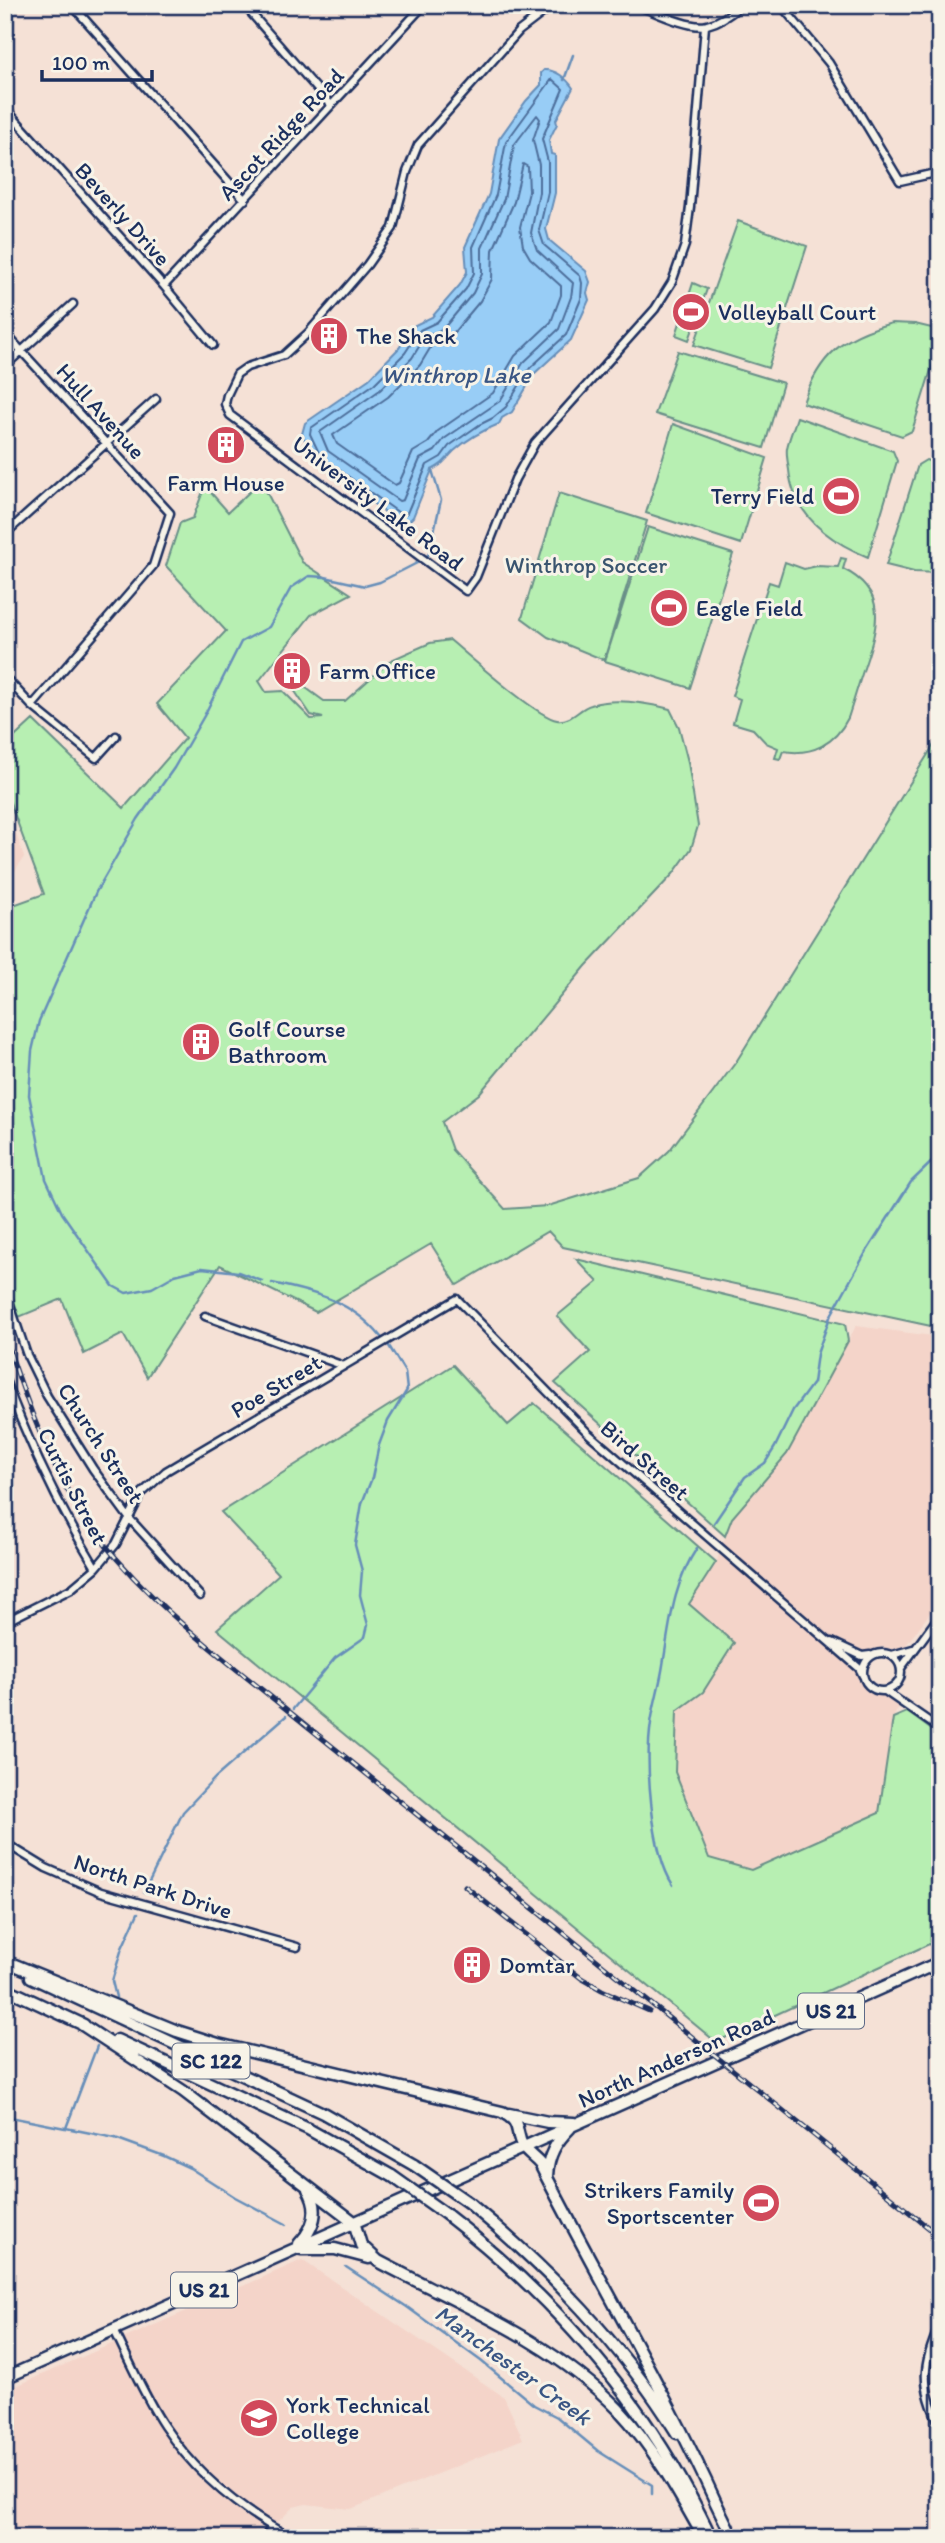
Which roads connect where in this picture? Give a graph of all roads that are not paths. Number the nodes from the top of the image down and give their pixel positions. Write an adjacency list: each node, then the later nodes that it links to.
1 (72, 5): 12 (street)
2 (244, 5): 9 (street)
3 (424, 5): 9 (street, Ascot Ridge Road)
4 (553, 5): 8 (street, University Lake Road)
5 (637, 5): 8 (street)
6 (741, 5): 8 (street)
7 (781, 5): 11 (street)
8 (705, 26)
9 (331, 105): 12 (street, Ascot Ridge Road)
10 (5, 108): 13 (street, Beverly Drive)
11 (940, 172)
12 (245, 200): 13 (street, Ascot Ridge Road)
13 (164, 286): 16 (street, Beverly Drive)
14 (73, 304): 17 (street)
15 (5, 333): 17 (street, Hull Avenue)
16 (213, 345)
17 (22, 351): 18 (street); 20 (street, Hull Avenue)
18 (5, 366)
19 (156, 399): 20 (street)
20 (107, 443): 21 (street); 23 (street, Hull Avenue)
21 (5, 534)
22 (5, 677): 23 (street)
23 (32, 706): 24 (street)
24 (116, 736)
25 (5, 1290): 30 (street, Church Street)
26 (457, 1299): 28 (street, Poe Street); 35 (street, Bird Street)
27 (205, 1316): 28 (street)
28 (344, 1366): 30 (street, Poe Street)
29 (5, 1380): 31 (street, Curtis Street)
30 (128, 1518): 31 (street, Poe Street); 32 (street, Church Street)
31 (96, 1569): 34 (street, Poe Street)
32 (200, 1596)
33 (940, 1615): 36 (street)
34 (5, 1622)
35 (821, 1636): 37 (street, Bird Street); 40 (street, Bird Street)
36 (913, 1649): 38 (street, Bird Street); 39 (street)
37 (874, 1654): 38 (street, Bird Street); 40 (street)
38 (892, 1655): 39 (street)
39 (901, 1668): 41 (street)
40 (863, 1676): 42 (street, Bird Street)
41 (896, 1685): 42 (street); 43 (street)
42 (885, 1691): 43 (street, Bird Street)
43 (901, 1701): 44 (street, Bird Street)
44 (940, 1728)
45 (5, 1843): 46 (street, North Park Drive)
46 (297, 1948)
47 (5, 1962): 51 (main road); 63 (main road, SC 122, bridge)
48 (940, 1962): 52 (main road, North Anderson Road / US 21)
49 (5, 1988): 50 (main road, SC 122)
50 (81, 2024): 55 (main road); 68 (main road, SC 122, bridge)
51 (502, 2112): 52 (main road); 53 (main road)
52 (574, 2123): 53 (main road, North Anderson Road / US 21); 54 (main road)
53 (523, 2147): 54 (main road); 56 (main road, North Anderson Road / US 21)
54 (547, 2179): 63 (main road)
55 (302, 2181): 56 (main road); 57 (main road)
56 (354, 2222): 57 (main road, US 21); 58 (main road)
57 (294, 2249): 58 (main road); 60 (main road, US 21)
58 (378, 2262): 67 (main road)
59 (940, 2325): 62 (street)
60 (114, 2330): 61 (main road, US 21); 64 (street)
61 (5, 2378)
62 (940, 2426)
63 (717, 2505): 69 (main road, SC 122)
64 (272, 2527): 65 (street); 66 (street)
65 (264, 2538)
66 (292, 2538)
67 (704, 2538)
68 (711, 2538)
69 (733, 2538)

